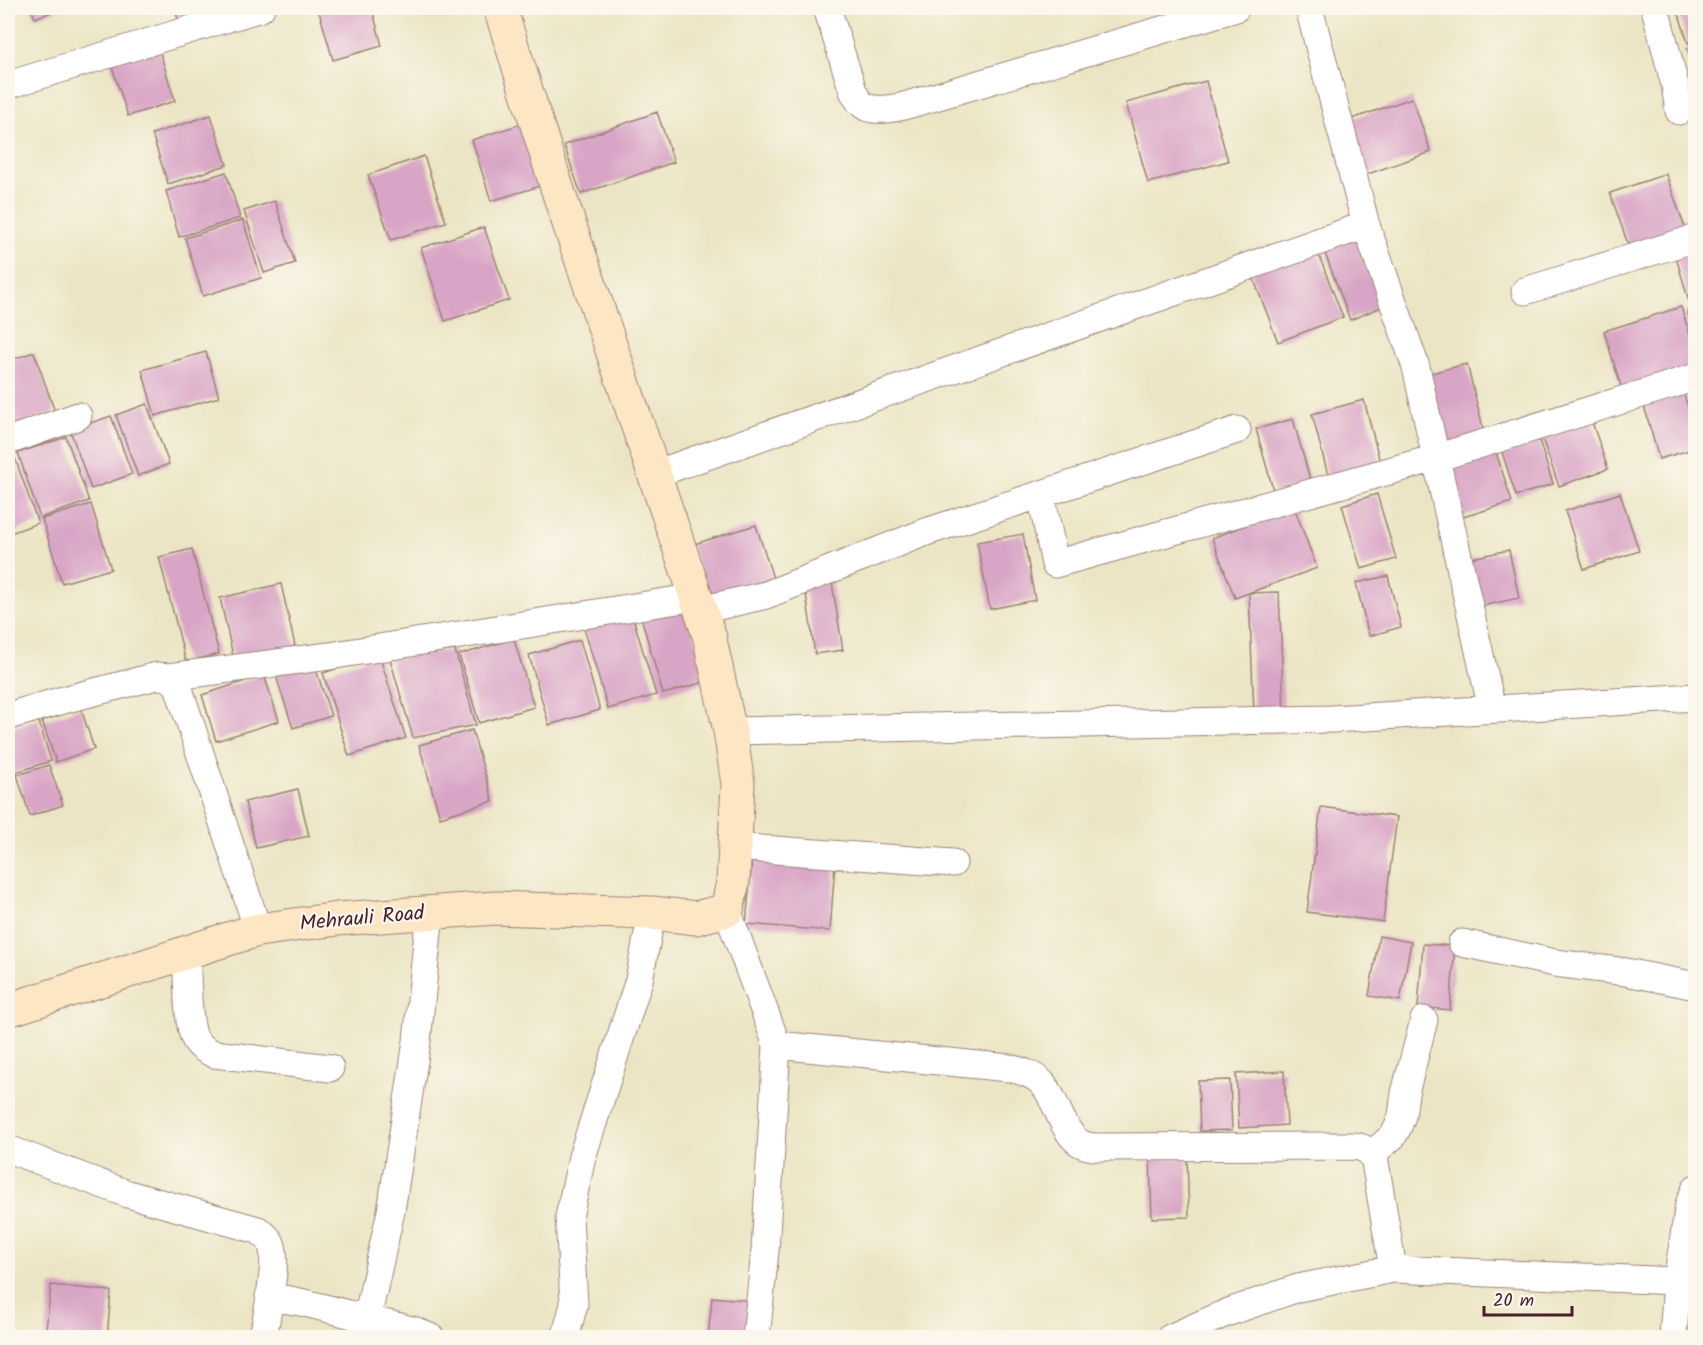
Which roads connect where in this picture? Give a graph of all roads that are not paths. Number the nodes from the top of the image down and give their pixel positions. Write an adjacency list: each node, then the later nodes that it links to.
1 (261, 8): 7 (street)
2 (500, 8): 17 (street)
3 (827, 8): 4 (street)
4 (1236, 8)
5 (1310, 8): 9 (street)
6 (1655, 8): 8 (street)
7 (8, 85)
8 (1679, 111)
9 (1366, 225): 16 (street); 17 (street)
10 (1695, 238): 11 (street)
11 (1525, 291)
12 (1695, 377): 16 (street)
13 (78, 416): 15 (street)
14 (1237, 430): 18 (street)
15 (8, 441)
16 (1436, 458): 18 (street); 22 (street)
17 (655, 474): 19 (street)
18 (1041, 495): 19 (street)
19 (699, 604): 20 (street); 24 (street)
20 (169, 677): 23 (street); 30 (street)
21 (1695, 697): 22 (street)
22 (1492, 709): 24 (street)
23 (8, 716)
24 (730, 731): 25 (street)
25 (734, 847): 26 (street); 27 (street)
26 (953, 863)
27 (727, 910): 29 (street, Mehrauli Road); 36 (street)
28 (430, 912): 29 (street, Mehrauli Road); 30 (street, Mehrauli Road); 44 (street)
29 (652, 913): 47 (street)
30 (258, 930): 32 (street, Mehrauli Road)
31 (1462, 944): 33 (street)
32 (186, 952): 34 (street, Mehrauli Road); 37 (street)
33 (1695, 986)
34 (8, 1010)
35 (1424, 1020): 39 (street)
36 (777, 1045): 39 (street); 48 (street)
37 (330, 1068)
38 (8, 1149): 43 (street)
39 (1372, 1154): 41 (street)
40 (1695, 1188): 42 (street)
41 (1393, 1269): 42 (street); 49 (street)
42 (1677, 1281): 50 (street)
43 (269, 1296): 44 (street); 45 (street)
44 (366, 1328): 46 (street)
45 (263, 1338)
46 (430, 1338)
47 (565, 1338)
48 (756, 1338)
49 (1170, 1338)
50 (1674, 1338)

